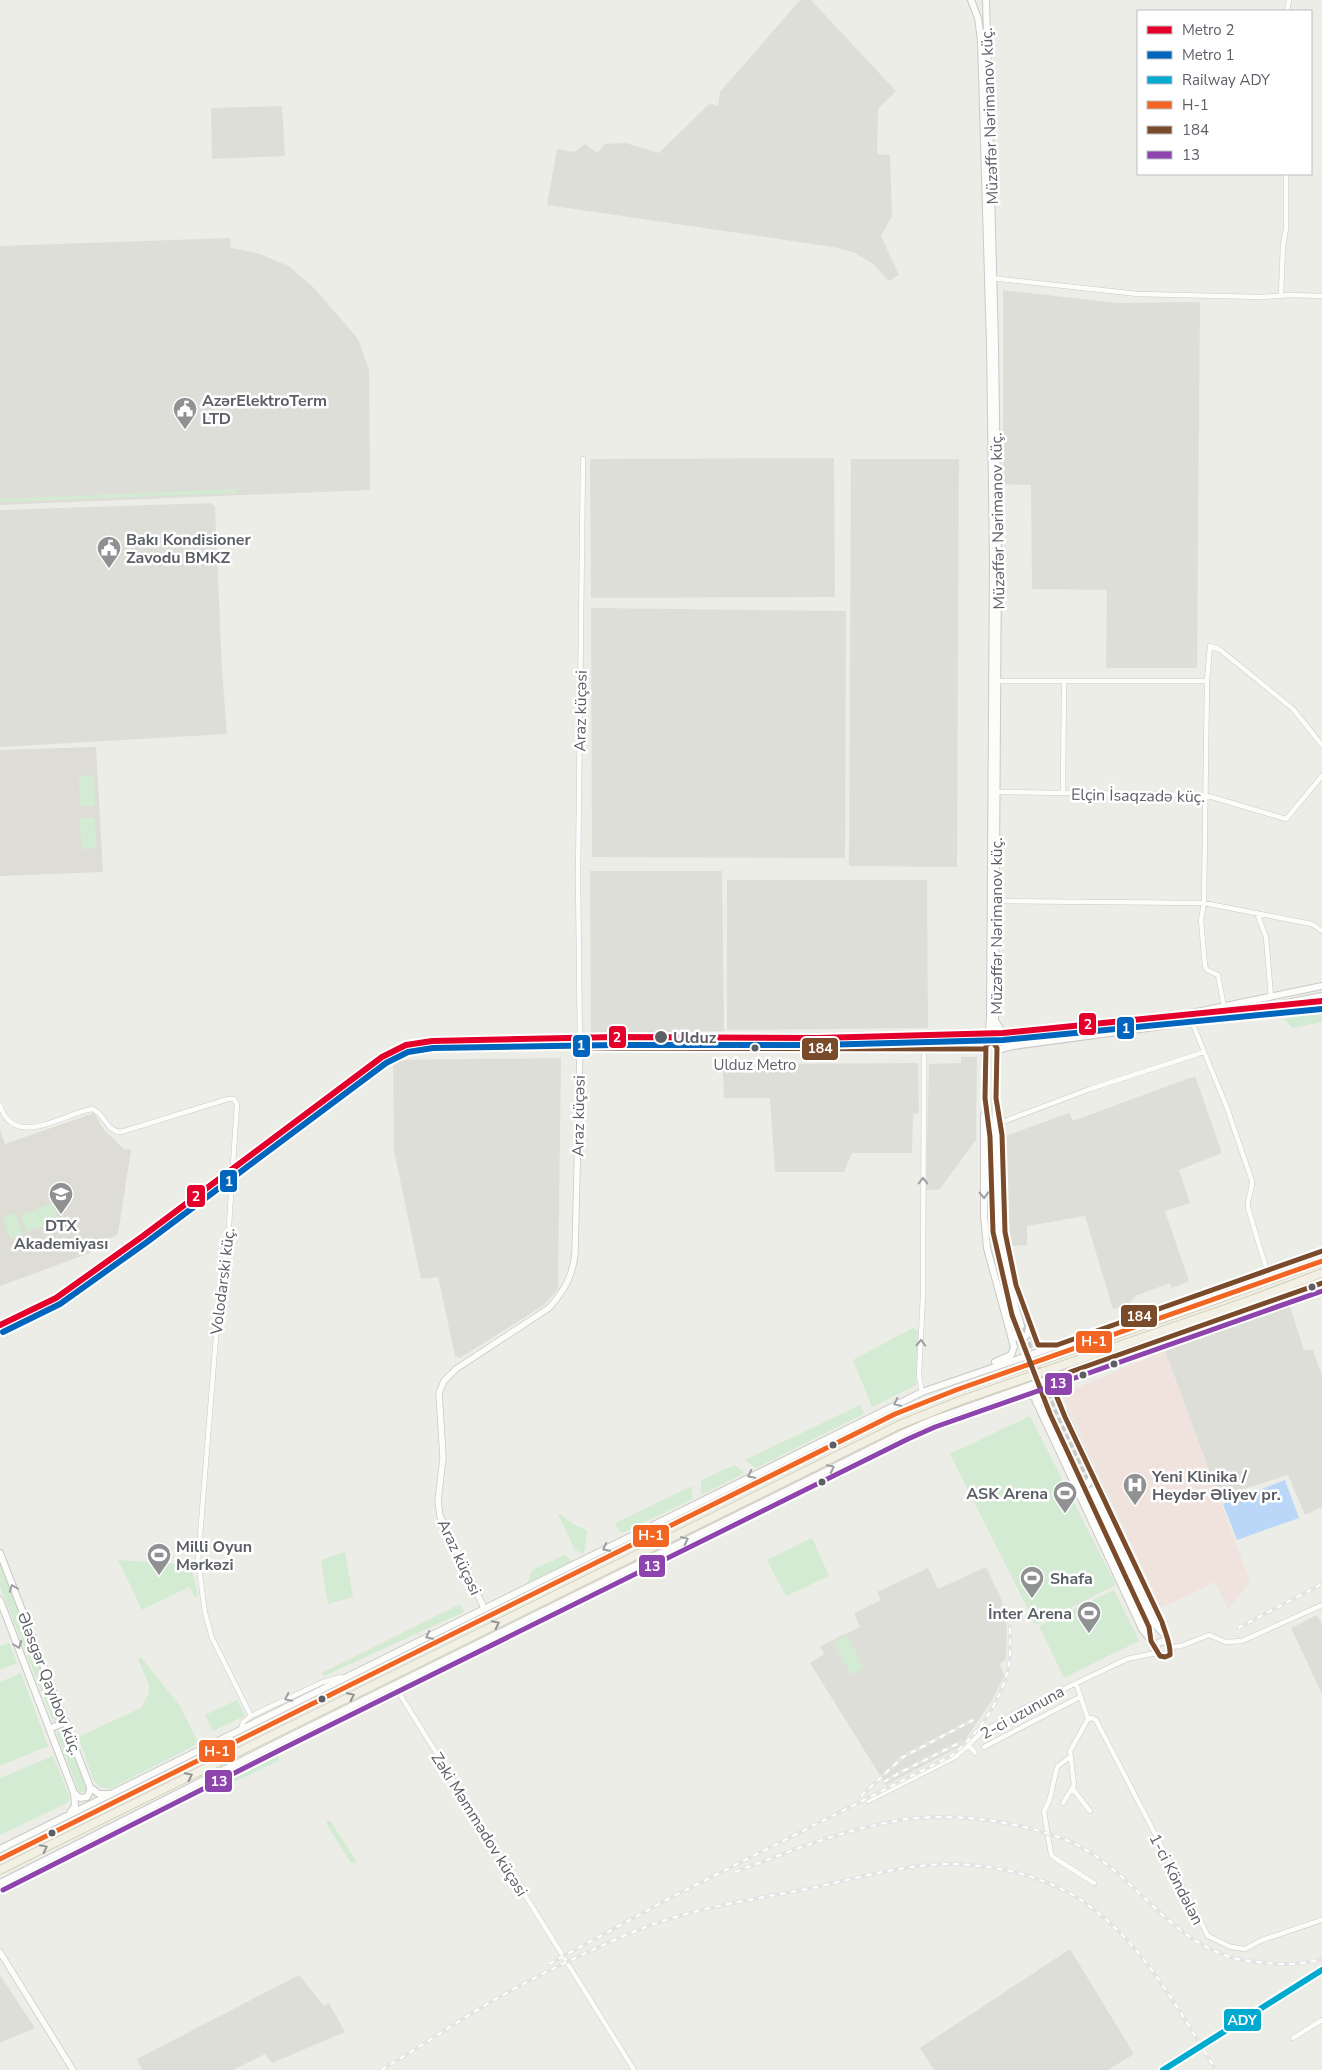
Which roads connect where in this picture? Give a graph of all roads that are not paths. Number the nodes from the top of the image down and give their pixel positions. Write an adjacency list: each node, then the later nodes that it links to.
1 (971, 0): 4 (main road)
2 (986, 0): 4 (main road, Müzəffər Nərimanov küç.)
3 (1286, 175): 5 (street)
4 (990, 278): 5 (street); 8 (main road)
5 (1281, 296): 6 (street)
6 (1322, 296)
7 (584, 459): 30 (street, Araz küçəsi)
8 (995, 681): 9 (street); 13 (main road)
9 (1064, 681): 10 (street); 14 (street)
10 (1207, 681): 11 (street); 15 (street)
11 (1322, 745)
12 (1322, 776): 15 (street, Elçin İsaqzadə küç.)
13 (994, 792): 14 (street, Elçin İsaqzadə küç.); 16 (main road, Müzəffər Nərimanov küç.); 32 (main road)
14 (1063, 793): 15 (street, Elçin İsaqzadə küç.)
15 (1205, 795): 17 (street)
16 (996, 902): 17 (street); 24 (main road, Müzəffər Nərimanov küç.)
17 (1204, 903): 18 (street); 23 (street)
18 (1257, 912): 19 (street); 22 (street)
19 (1322, 931)
20 (1322, 986): 22 (main road)
21 (1322, 996): 25 (main road)
22 (1271, 998): 23 (main road)
23 (1224, 1007): 26 (main road)
24 (996, 1017): 28 (main road); 29 (main road, Müzəffər Nərimanov küç.)
25 (1192, 1022): 27 (main road); 33 (street)
26 (1130, 1023): 27 (main road); 28 (main road)
27 (1131, 1032): 29 (main road)
28 (1012, 1038): 29 (main road)
29 (995, 1047): 32 (main road); 32 (main road); 35 (main road, Müzəffər Nərimanov küç.)
30 (580, 1048): 31 (street); 57 (street, Araz küçəsi)
31 (924, 1048): 32 (street); 48 (street, one-way to 31)
32 (985, 1048): 34 (main road)
33 (1204, 1052): 37 (street); 40 (street)
34 (985, 1098): 35 (main road); 44 (main road, one-way to 44)
35 (996, 1098): 37 (main road)
36 (0, 1105): 66 (street, Volodarski küç.)
37 (1000, 1123): 43 (main road)
38 (1322, 1251): 40 (main road)
39 (1322, 1261): 84 (highway)
40 (1267, 1271): 45 (main road)
41 (1322, 1273): 85 (highway, one-way to 41)
42 (1322, 1282): 46 (main road)
43 (1030, 1325): 44 (main road); 45 (main road)
44 (1009, 1331): 47 (main road)
45 (1057, 1344): 47 (main road)
46 (1070, 1372): 49 (main road); 50 (main road)
47 (934, 1386): 48 (main road)
48 (922, 1392): 57 (main road, one-way to 57)
49 (1005, 1394): 51 (main road); 64 (main road, one-way to 49)
50 (1056, 1395): 51 (main road); 52 (main road)
51 (1038, 1405): 53 (main road)
52 (1093, 1476): 53 (main road); 58 (main road)
53 (1073, 1482): 59 (main road)
54 (0, 1553): 68 (main road, Ələsgər Qayıbov küç., one-way to 54)
55 (0, 1600): 69 (main road, Ələsgər Qayıbov küç., one-way to 69)
56 (1322, 1605): 60 (street)
57 (484, 1608): 62 (main road, one-way to 62)
58 (1165, 1635): 59 (main road); 60 (main road)
59 (1151, 1641): 61 (main road)
60 (1171, 1646): 61 (main road); 61 (main road)
61 (1156, 1651): 63 (street, 2-ci uzununa)
62 (350, 1675): 66 (street, one-way to 66); 70 (main road)
63 (1076, 1683): 65 (street); 71 (street, 2-ci uzununa)
64 (394, 1685): 87 (main road); 93 (street, Zəki Məmmədov küçəsi)
65 (1080, 1697): 67 (street); 72 (street)
66 (251, 1716): 70 (street)
67 (1088, 1720): 74 (street); 88 (street, 1-ci Köndələn)
68 (66, 1722): 69 (main road); 75 (main road, Ələsgər Qayıbov küç.)
69 (50, 1728): 77 (main road, Ələsgər Qayıbov küç.)
70 (241, 1730): 78 (main road)
71 (968, 1744): 73 (street); 79 (street, 2-ci uzununa)
72 (984, 1747)
73 (975, 1754)
74 (1070, 1756): 76 (street); 86 (street)
75 (90, 1787): 77 (main road); 78 (main road)
76 (1072, 1788): 80 (street); 81 (street)
77 (74, 1793): 82 (main road)
78 (114, 1793): 82 (main road)
79 (868, 1801)
80 (1063, 1802)
81 (1090, 1811)
82 (66, 1816): 83 (main road)
83 (0, 1848)
84 (0, 1859)
85 (0, 1870)
86 (1094, 1883)
87 (0, 1886)
88 (1322, 1920)
89 (0, 1952): 92 (street)
90 (1322, 2020): 91 (street)
91 (1294, 2038)
92 (73, 2070)
93 (634, 2070)

